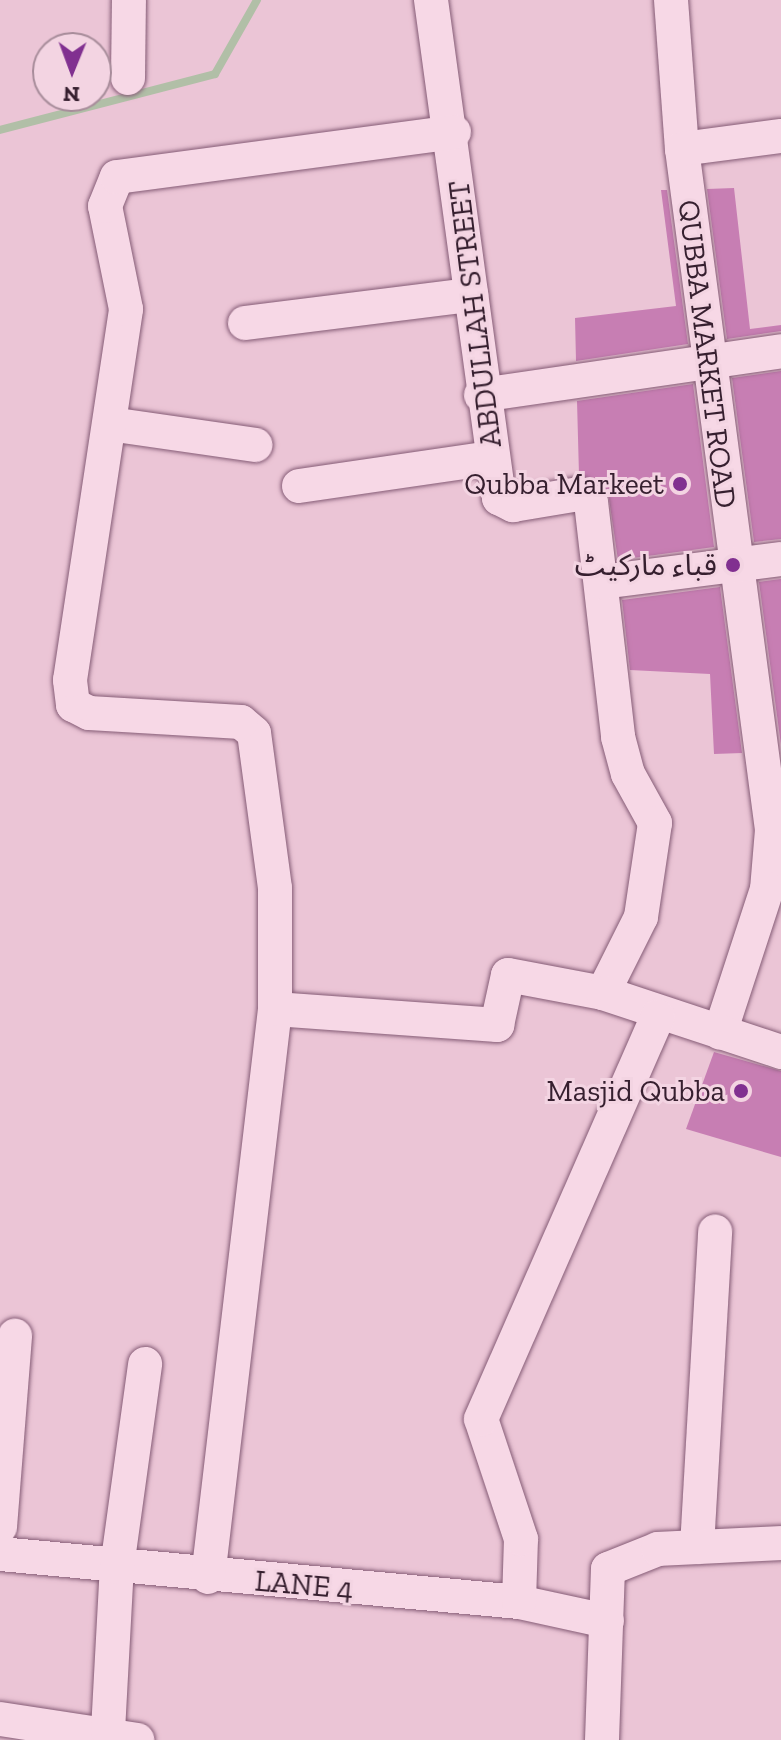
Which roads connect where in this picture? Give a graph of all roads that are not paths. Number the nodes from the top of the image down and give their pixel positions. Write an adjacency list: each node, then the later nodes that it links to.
1 (129, 0): 4 (street)
2 (431, 0): 5 (street, ABDULLAH STREET)
3 (671, 0): 7 (street, QUBBA MARKET ROAD)
4 (128, 78)
5 (454, 132): 8 (street, ABDULLAH STREET); 13 (street)
6 (781, 136): 7 (street)
7 (682, 149): 11 (street, QUBBA MARKET ROAD)
8 (471, 295): 9 (street); 12 (street, ABDULLAH STREET)
9 (245, 323)
10 (781, 351): 11 (street)
11 (711, 362): 12 (street); 18 (street, QUBBA MARKET ROAD)
12 (481, 395): 15 (street, ABDULLAH STREET)
13 (110, 424): 14 (street); 21 (street)
14 (255, 445)
15 (492, 458): 16 (street); 19 (street, ABDULLAH STREET)
16 (299, 486)
17 (781, 559): 18 (street)
18 (733, 565): 19 (street); 23 (street, QUBBA MARKET ROAD)
19 (602, 582): 20 (street, ABDULLAH STREET)
20 (603, 993): 21 (street); 22 (street)
21 (275, 1009): 33 (street)
22 (658, 1016): 23 (street); 34 (street)
23 (720, 1033): 24 (street)
24 (781, 1052)
25 (715, 1232): 30 (street)
26 (15, 1336): 28 (street)
27 (145, 1364): 32 (street)
28 (0, 1527)
29 (781, 1543): 30 (street)
30 (697, 1547): 35 (street)
31 (0, 1554): 32 (street, LANE 4)
32 (117, 1567): 33 (street, LANE 4); 38 (street)
33 (208, 1577): 34 (street, LANE 4)
34 (519, 1602): 35 (street, LANE 4)
35 (607, 1621): 39 (street)
36 (0, 1719): 37 (street)
37 (71, 1734): 38 (street)
38 (122, 1735)
39 (602, 1740)

